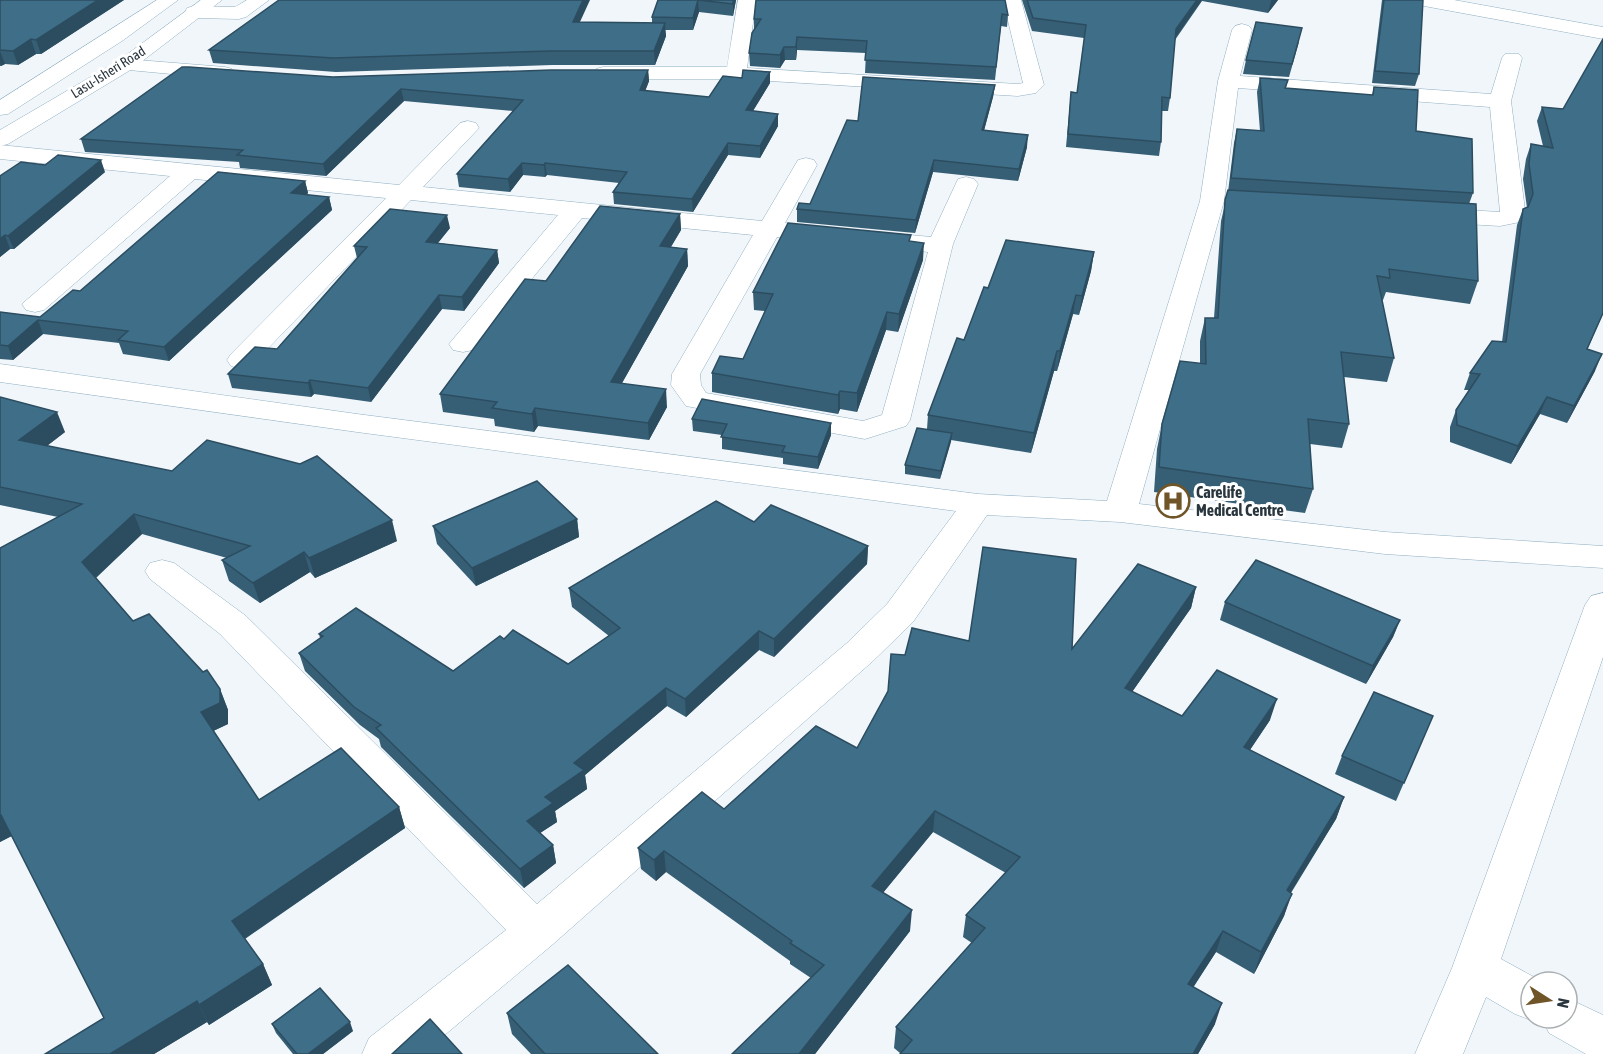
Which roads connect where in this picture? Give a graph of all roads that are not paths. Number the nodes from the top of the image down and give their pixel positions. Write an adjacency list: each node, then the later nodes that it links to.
1 (169, 0): 17 (street, Lasu-Isheri Road)
2 (213, 0): 7 (street, Lasu-Isheri Road)
3 (260, 0): 7 (street)
4 (747, 0): 13 (street)
5 (1012, 0): 13 (street)
6 (1424, 0): 9 (street)
7 (194, 12): 11 (street, Lasu-Isheri Road)
8 (1242, 30): 15 (street)
9 (1603, 33)
10 (1512, 58): 16 (street)
11 (125, 65): 14 (street); 19 (street, Lasu-Isheri Road)
12 (587, 73): 13 (street)
13 (736, 73)
14 (243, 74)
15 (1228, 81): 16 (street); 34 (street)
16 (1500, 101): 26 (street)
17 (0, 109)
18 (468, 128): 24 (street)
19 (0, 139)
20 (0, 152): 22 (street)
21 (806, 165): 27 (street)
22 (189, 172): 24 (street); 29 (street)
23 (966, 184): 28 (street)
24 (405, 193): 25 (street); 31 (street)
25 (576, 209): 27 (street); 30 (street)
26 (1408, 213)
27 (769, 229): 28 (street); 28 (street)
28 (940, 246)
29 (35, 304)
30 (463, 345)
31 (241, 360)
32 (0, 373): 33 (street)
33 (978, 504): 34 (street); 38 (street)
34 (1120, 512): 35 (street)
35 (1603, 557)
36 (162, 571): 38 (street)
37 (1603, 605): 39 (street)
38 (536, 932): 43 (street)
39 (1475, 968): 40 (street); 44 (street)
40 (1519, 992)
41 (1579, 1026): 42 (street)
42 (1603, 1039)
43 (386, 1054)
44 (1439, 1054)

